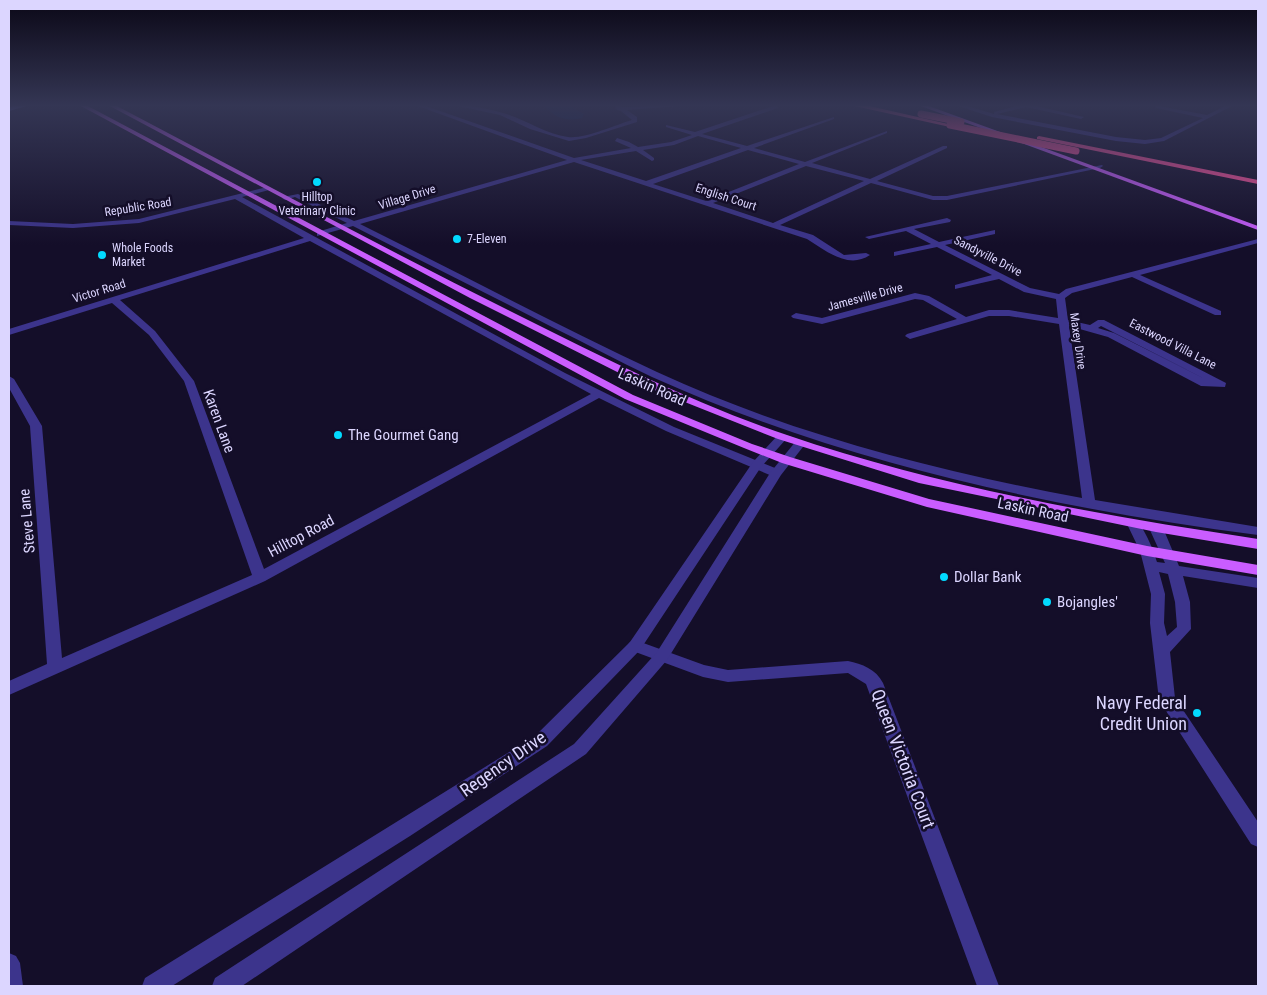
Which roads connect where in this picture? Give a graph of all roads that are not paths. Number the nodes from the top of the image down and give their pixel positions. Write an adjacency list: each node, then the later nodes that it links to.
1 (167, 151): 24 (main road, Laskin Road)
2 (200, 151): 23 (main road, Laskin Road)
3 (550, 151): 15 (street, English Court)
4 (618, 151): 15 (street, Village Drive)
5 (640, 151): 14 (street)
6 (738, 151): 21 (street)
7 (760, 151): 16 (street)
8 (836, 151): 16 (street)
9 (936, 151): 19 (street)
10 (1045, 151): 18 (main road)
11 (1059, 151): 17 (main road)
12 (1078, 151): 22 (highway, bridge)
13 (1105, 151): 20 (highway, bridge)
14 (652, 159)
15 (575, 160): 21 (street, English Court); 33 (street, Village Drive)
16 (805, 164): 19 (street); 27 (street)
17 (1100, 166): 18 (street); 29 (main road)
18 (1091, 168): 19 (street); 35 (main road)
19 (872, 182): 31 (street)
20 (1258, 182)
21 (648, 183): 27 (street, English Court)
22 (1258, 188)
23 (267, 189): 24 (street, Republic Road); 26 (main road, Laskin Road)
24 (248, 194): 25 (street, Republic Road); 37 (main road, Laskin Road)
25 (236, 197): 30 (street, Republic Road); 39 (street, Laskin Road)
26 (285, 198): 32 (main road, Laskin Road); 33 (street, Laskin Road)
27 (706, 203): 31 (street, English Court)
28 (947, 220): 34 (street)
29 (1258, 222)
30 (9, 223)
31 (774, 225): 44 (street, English Court)
32 (343, 227): 33 (main road, Laskin Road); 37 (street)
33 (356, 228): 40 (street, Village Drive); 61 (street, Laskin Road)
34 (908, 228): 38 (street); 42 (street, Sandyville Drive)
35 (1258, 228)
36 (992, 232): 42 (street)
37 (320, 234): 40 (main road, Laskin Road)
38 (869, 237)
39 (311, 238): 48 (street, Laskin Road); 51 (street, Victor Road)
40 (328, 238): 47 (main road, Laskin Road)
41 (1258, 241): 45 (street, Maxey Drive)
42 (939, 244): 43 (street); 46 (street, Sandyville Drive)
43 (898, 254)
44 (866, 255)
45 (1132, 274): 50 (street, Maxey Drive); 52 (street)
46 (1000, 276): 49 (street); 50 (street, Sandyville Drive)
47 (402, 277): 48 (main road); 63 (main road, Laskin Road)
48 (390, 281): 60 (street, Laskin Road)
49 (958, 287)
50 (1060, 297): 55 (street, Maxey Drive)
51 (113, 299): 57 (street, Victor Road); 74 (street, Karen Lane)
52 (1218, 313)
53 (796, 316): 54 (street, Jamesville Drive)
54 (965, 320): 55 (street, Eastwood Villa Lane); 58 (street, Eastwood Villa Lane)
55 (1063, 322): 56 (street, Eastwood Villa Lane); 65 (street, Maxey Drive)
56 (1092, 328): 56 (street, Eastwood Villa Lane)
57 (9, 332)
58 (910, 336)
59 (9, 379): 79 (street, Steve Lane)
60 (599, 394): 63 (street, Laskin Road); 74 (street, Hilltop Road)
61 (786, 432): 62 (main road, Laskin Road); 63 (street, Regency Drive)
62 (804, 438): 64 (street, Regency Drive); 65 (street, Laskin Road); 66 (main road, Laskin Road)
63 (762, 459): 64 (street, Laskin Road); 64 (main road, Laskin Road); 76 (street, Regency Drive)
64 (781, 466): 71 (main road, Laskin Road); 78 (street, Regency Drive)
65 (1089, 504): 68 (street, Laskin Road)
66 (1133, 524): 67 (main road, Laskin Road); 71 (street)
67 (1156, 528): 69 (main road, Laskin Road); 70 (street)
68 (1258, 531)
69 (1258, 544)
70 (1169, 556): 71 (main road, Laskin Road); 72 (street); 73 (main road, Laskin Road)
71 (1149, 559): 72 (street, Laskin Road); 77 (street)
72 (1175, 570): 75 (street, Laskin Road); 77 (street)
73 (1258, 570)
74 (260, 577): 79 (street, Hilltop Road)
75 (1258, 584)
76 (635, 646): 78 (street, Queen Victoria Court); 84 (street, Regency Drive)
77 (1162, 650): 81 (street)
78 (662, 656): 85 (street, Regency Drive); 86 (street, Queen Victoria Court)
79 (55, 668): 80 (street, Hilltop Road)
80 (9, 688)
81 (1258, 838)
82 (9, 964): 83 (street)
83 (12, 986)
84 (153, 986)
85 (223, 986)
86 (988, 986)

